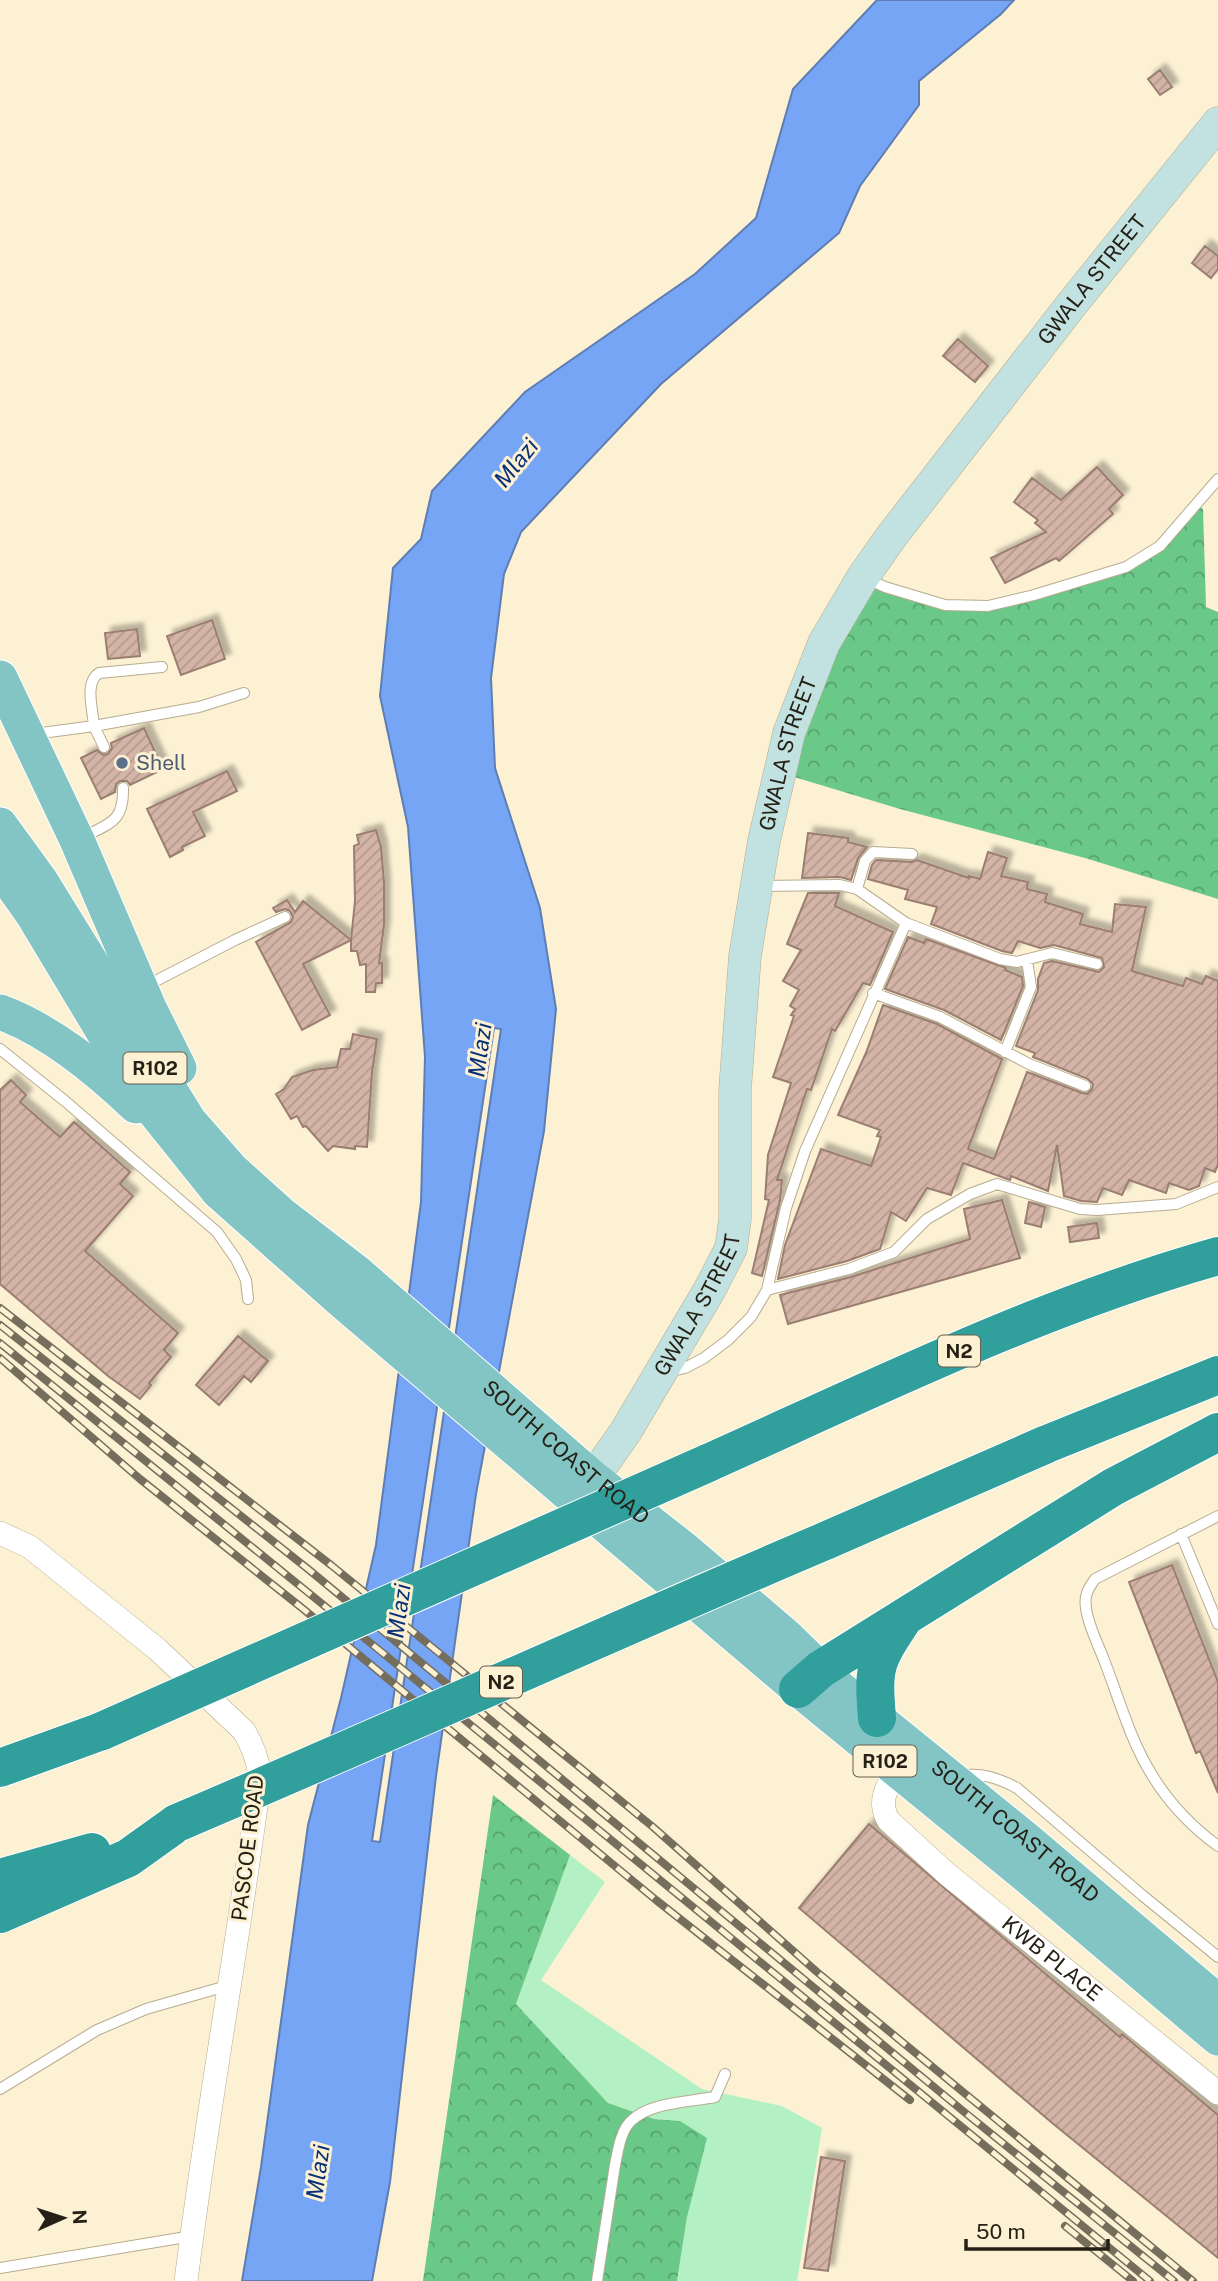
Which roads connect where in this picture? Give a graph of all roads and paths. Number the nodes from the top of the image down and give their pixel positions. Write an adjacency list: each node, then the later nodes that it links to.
1 (1218, 123): 3 (street, GWALA STREET)
2 (1218, 478): 3 (lane)
3 (863, 577): 15 (street, GWALA STREET)
4 (162, 667): 7 (lane)
5 (0, 678): 8 (main road)
6 (244, 693): 7 (lane)
7 (94, 726): 8 (lane); 9 (lane)
8 (28, 735): 12 (main road)
9 (104, 747)
10 (123, 788): 12 (lane)
11 (0, 825): 29 (main road, SOUTH COAST ROAD / R102)
12 (77, 840): 21 (main road)
13 (912, 854): 16 (lane)
14 (0, 868): 28 (main road, SOUTH COAST ROAD / R102)
15 (756, 886): 16 (lane); 33 (street, GWALA STREET)
16 (857, 888): 18 (lane)
17 (285, 917): 21 (lane)
18 (906, 923): 19 (lane); 22 (lane)
19 (1027, 960): 20 (lane); 25 (lane)
20 (1097, 964)
21 (141, 989): 29 (main road)
22 (873, 993): 25 (lane); 31 (lane)
23 (0, 1012): 28 (main road)
24 (0, 1049): 32 (lane)
25 (1004, 1052): 26 (lane)
26 (1085, 1086)
27 (1218, 1186): 31 (lane)
28 (219, 1192): 36 (main road, SOUTH COAST ROAD / R102)
29 (328, 1248): 36 (main road, SOUTH COAST ROAD / R102)
30 (1218, 1256): 45 (highway, N2, bridge)
31 (767, 1290): 33 (lane)
32 (248, 1299)
33 (660, 1374): 37 (street, GWALA STREET)
34 (1218, 1375): 50 (highway, N2, bridge)
35 (1218, 1432): 41 (highway)
36 (560, 1468): 37 (main road, SOUTH COAST ROAD / R102); 43 (main road, SOUTH COAST ROAD / R102)
37 (593, 1478): 43 (main road, SOUTH COAST ROAD / R102)
38 (1218, 1516): 40 (lane)
39 (0, 1532): 55 (street, PASCOE ROAD)
40 (1181, 1534): 42 (lane); 51 (lane)
41 (905, 1616): 43 (highway); 44 (highway)
42 (1218, 1624)
43 (809, 1679): 44 (main road, SOUTH COAST ROAD / R102); 48 (main road, SOUTH COAST ROAD / R102)
44 (877, 1718): 49 (main road, SOUTH COAST ROAD / R102)
45 (102, 1731): 46 (highway); 47 (highway, N2)
46 (0, 1740)
47 (0, 1768)
48 (896, 1770): 49 (main road, SOUTH COAST ROAD / R102); 60 (street, KWB PLACE)
49 (940, 1788): 54 (lane); 56 (main road, SOUTH COAST ROAD / R102); 57 (main road, SOUTH COAST ROAD / R102)
50 (177, 1824): 52 (highway, N2); 53 (highway)
51 (1218, 1846)
52 (0, 1878)
53 (0, 1914)
54 (1218, 1956)
55 (230, 1985): 59 (lane); 61 (street, PASCOE ROAD)
56 (1218, 2002)
57 (1218, 2038)
58 (725, 2074): 64 (lane)
59 (0, 2088)
60 (1218, 2093)
61 (192, 2236): 62 (lane); 63 (street, PASCOE ROAD)
62 (0, 2268)
63 (186, 2281)
64 (597, 2281)

